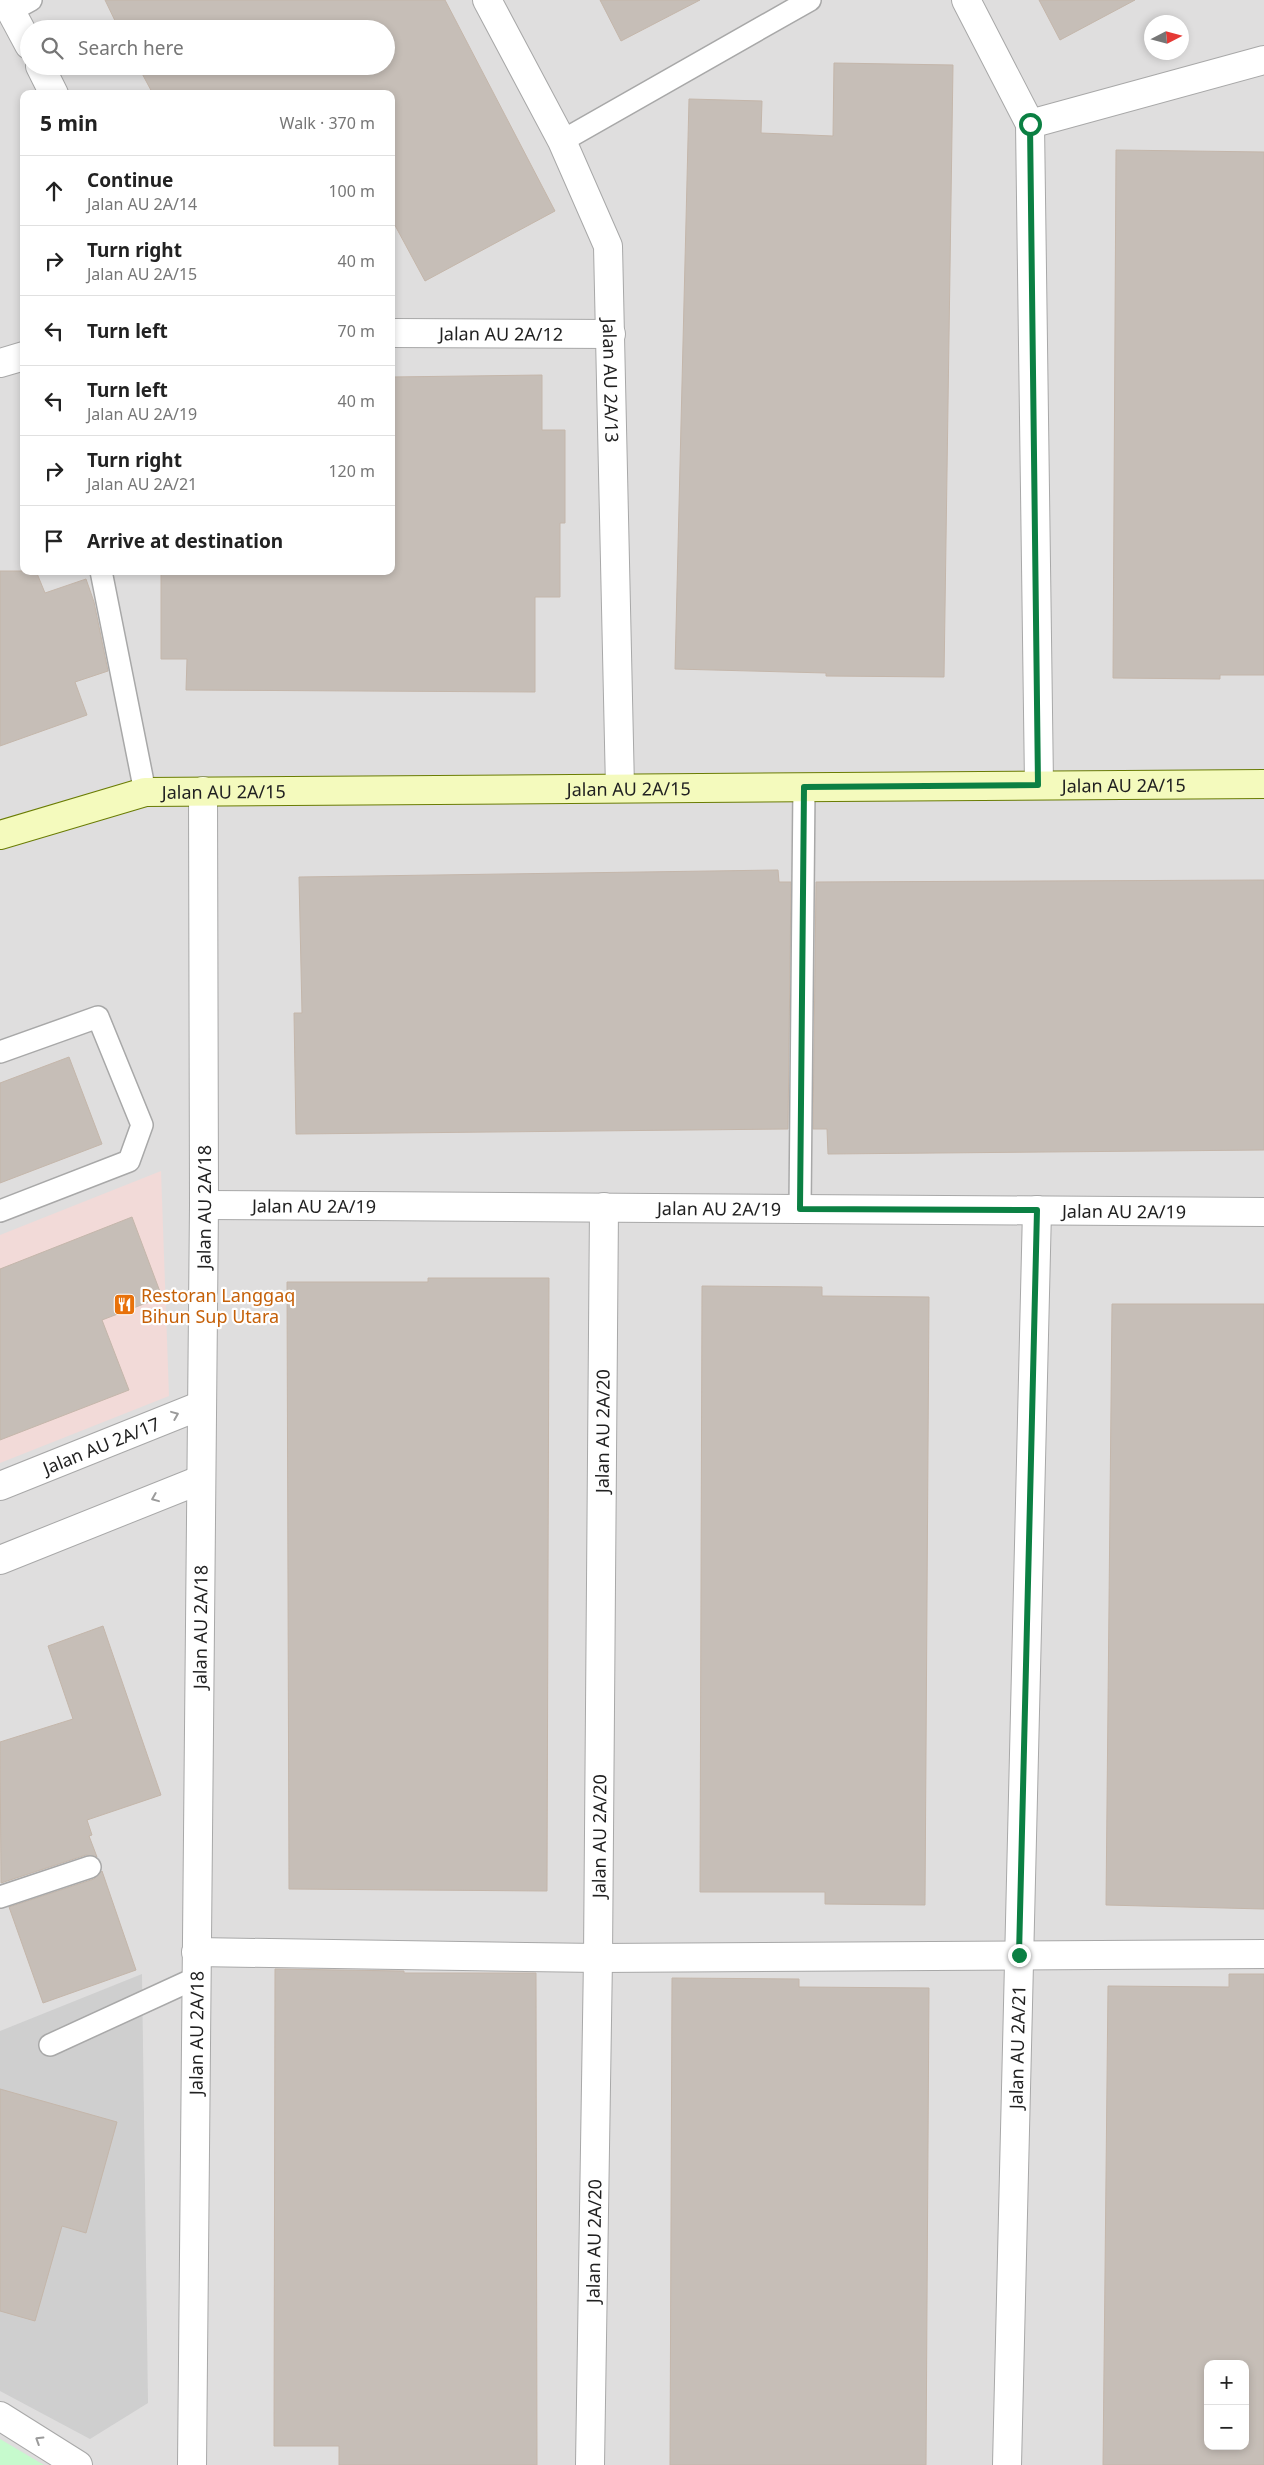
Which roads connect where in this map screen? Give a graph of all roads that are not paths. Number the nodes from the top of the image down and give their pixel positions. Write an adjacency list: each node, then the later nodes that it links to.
1 (487, 0): 10 (street, Jalan AU 2A/13)
2 (810, 0): 10 (lane)
3 (966, 0): 9 (street)
4 (15, 4): 5 (street)
5 (20, 20)
6 (1264, 60): 9 (street)
7 (44, 75): 8 (street)
8 (52, 90)
9 (1030, 124): 17 (street)
10 (562, 141): 12 (street, Jalan AU 2A/13)
11 (395, 333): 12 (street, Jalan AU 2A/12)
12 (611, 334): 19 (street, Jalan AU 2A/13)
13 (20, 357): 14 (street)
14 (0, 363)
15 (102, 575): 21 (lane)
16 (1264, 784): 17 (street, Jalan AU 2A/15)
17 (1038, 785): 18 (street, Jalan AU 2A/15)
18 (804, 787): 19 (street, Jalan AU 2A/15); 26 (lane)
19 (620, 788): 20 (street, Jalan AU 2A/15)
20 (203, 791): 21 (street, Jalan AU 2A/15); 24 (street, Jalan AU 2A/18)
21 (145, 792): 22 (street, Jalan AU 2A/15)
22 (0, 834)
23 (0, 1052): 28 (lane)
24 (204, 1205): 25 (street, Jalan AU 2A/19); 30 (street, Jalan AU 2A/18)
25 (604, 1207): 26 (street, Jalan AU 2A/19); 38 (street, Jalan AU 2A/20)
26 (800, 1209): 27 (street, Jalan AU 2A/19)
27 (1037, 1210): 29 (street, Jalan AU 2A/19); 37 (street, Jalan AU 2A/21)
28 (0, 1211)
29 (1264, 1212)
30 (202, 1405): 31 (street, Jalan AU 2A/18); 32 (street, Jalan AU 2A/17, one-way to 30)
31 (200, 1480): 33 (street, one-way to 33); 39 (street, Jalan AU 2A/18)
32 (0, 1486)
33 (0, 1560)
34 (90, 1867): 35 (lane)
35 (0, 1897)
36 (1264, 1954): 37 (street)
37 (1019, 1955): 38 (street); 45 (street, Jalan AU 2A/21)
38 (598, 1958): 39 (street); 44 (street, Jalan AU 2A/20)
39 (196, 1965): 40 (lane); 43 (street, Jalan AU 2A/18)
40 (50, 2045)
41 (0, 2416): 42 (street, one-way to 41)
42 (78, 2465)
43 (192, 2465)
44 (590, 2465)
45 (1007, 2465)

